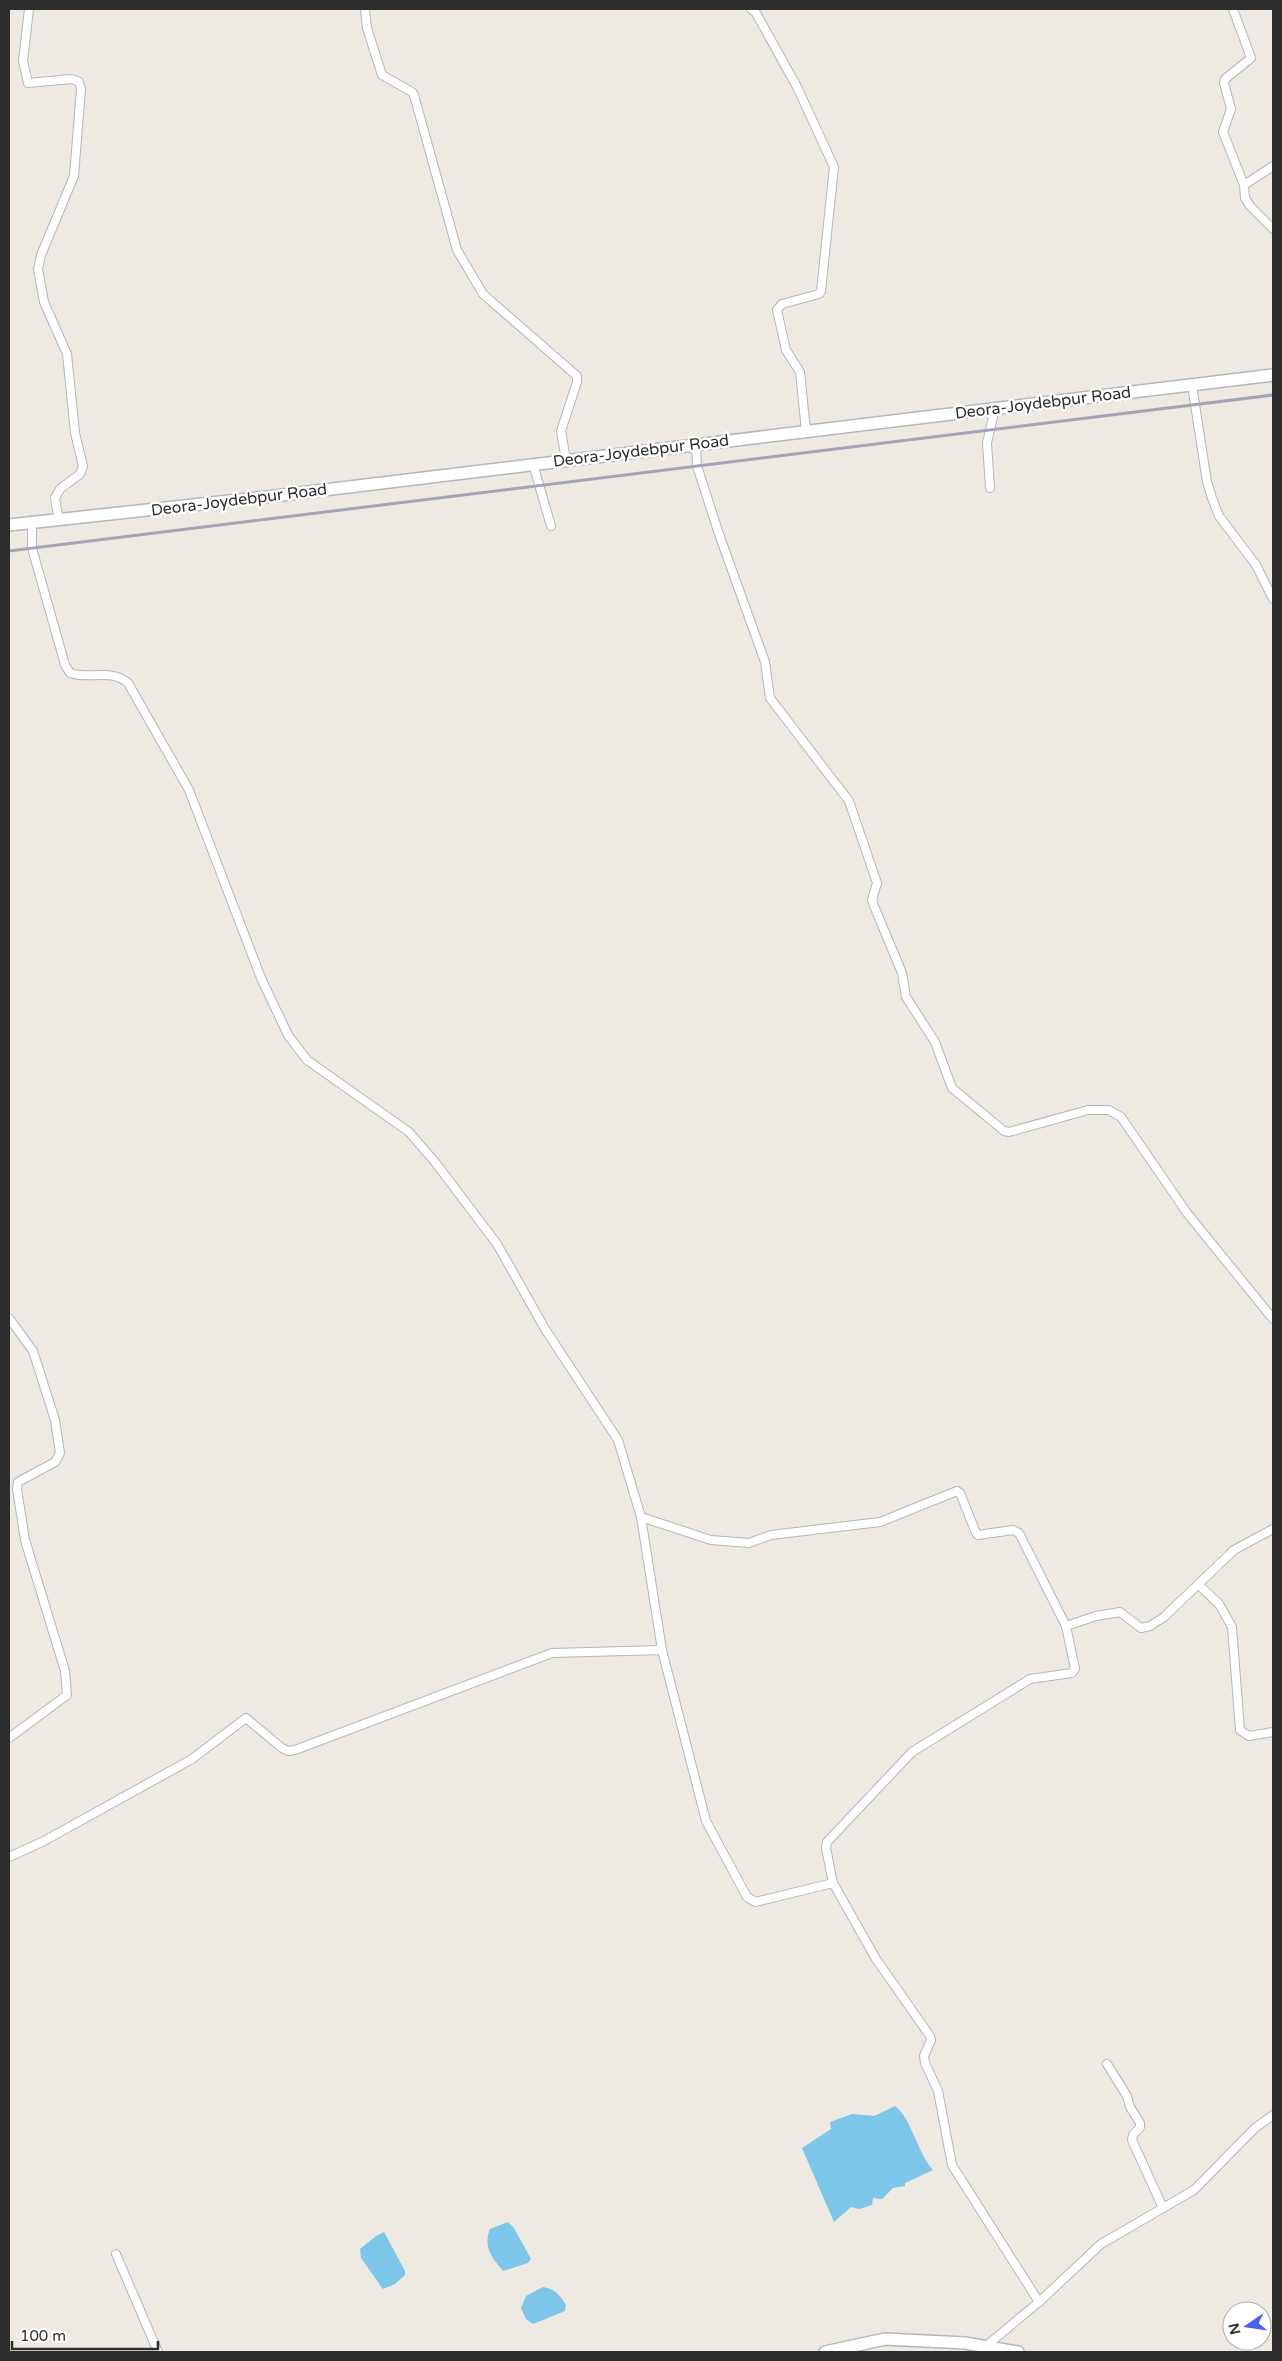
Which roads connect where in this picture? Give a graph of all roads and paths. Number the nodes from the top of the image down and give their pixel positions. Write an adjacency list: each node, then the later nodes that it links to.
1 (30, 9): 16 (street)
2 (365, 9): 13 (street)
3 (751, 9): 11 (street)
4 (1233, 9): 6 (street)
5 (1273, 166): 6 (street)
6 (1244, 185): 7 (street)
7 (1273, 229)
8 (1273, 375): 9 (street, Deora-Joydebpur Road)
9 (1192, 385): 10 (street, Deora-Joydebpur Road); 20 (street)
10 (996, 408): 11 (street, Deora-Joydebpur Road); 15 (street)
11 (806, 431): 12 (street, Deora-Joydebpur Road)
12 (696, 444): 13 (street, Deora-Joydebpur Road); 22 (street)
13 (566, 460): 14 (street, Deora-Joydebpur Road)
14 (533, 464): 16 (street, Deora-Joydebpur Road); 19 (street)
15 (990, 488)
16 (58, 521): 17 (street, Deora-Joydebpur Road)
17 (32, 523): 18 (street, Deora-Joydebpur Road); 23 (street)
18 (9, 525)
19 (551, 526)
20 (1273, 599)
21 (9, 1318): 29 (street)
22 (1273, 1319)
23 (640, 1517): 26 (street); 27 (street)
24 (1273, 1529): 25 (street)
25 (1199, 1585): 26 (street); 28 (street)
26 (1066, 1626): 31 (street)
27 (662, 1650): 30 (street); 31 (street)
28 (1273, 1732)
29 (9, 1738)
30 (9, 1856)
31 (833, 1883): 36 (street)
32 (1107, 2064): 34 (street)
33 (1273, 2115): 34 (street)
34 (1163, 2208): 36 (street)
35 (116, 2254): 38 (street)
36 (1039, 2302): 37 (street)
37 (988, 2349): 39 (street); 40 (street)
38 (158, 2352)
39 (825, 2352)
40 (1018, 2352)

